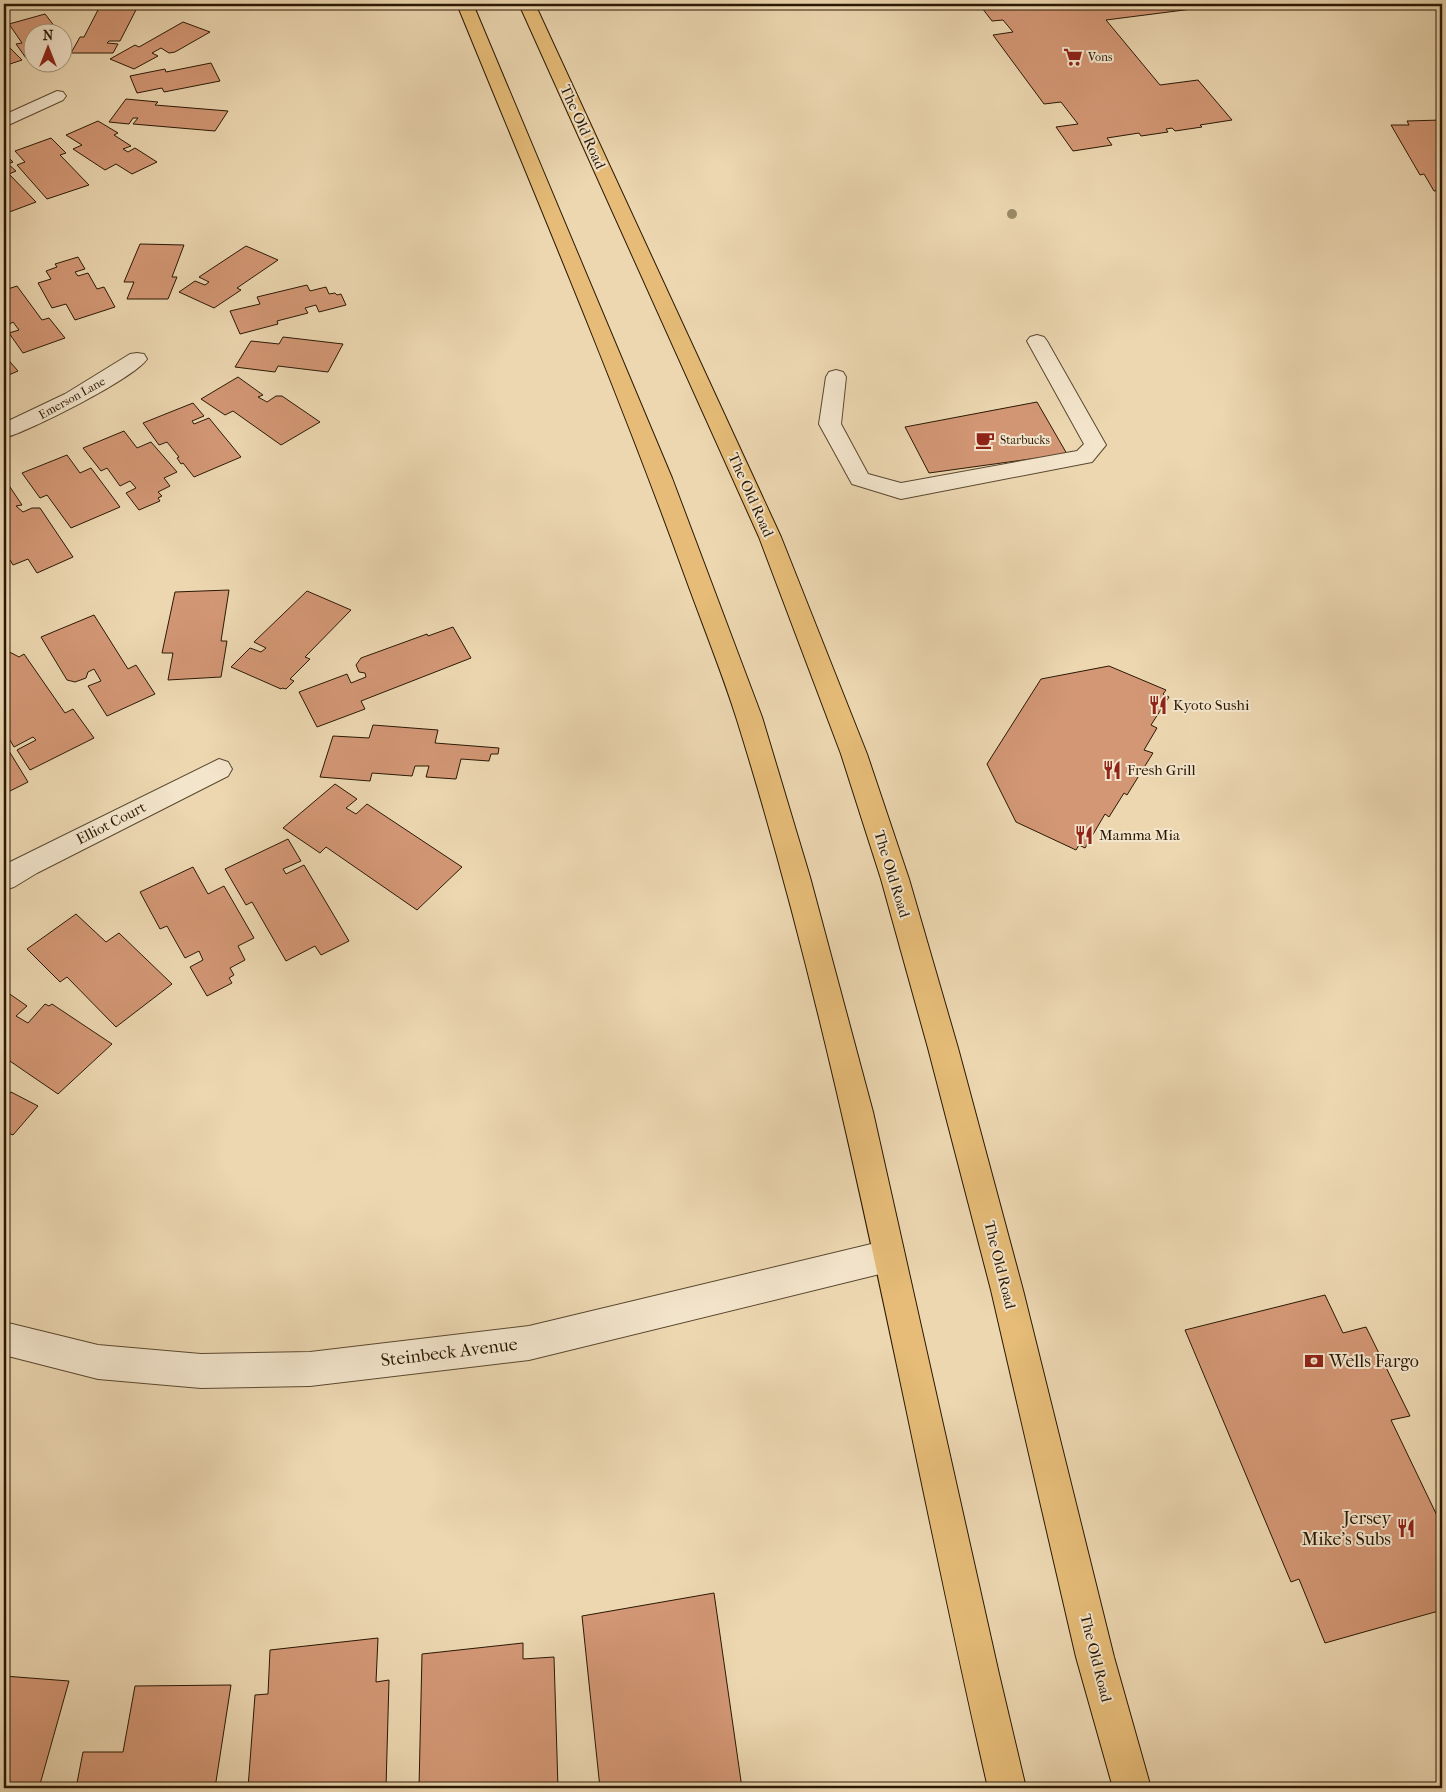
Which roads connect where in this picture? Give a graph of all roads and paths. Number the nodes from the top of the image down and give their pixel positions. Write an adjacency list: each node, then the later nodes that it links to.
1 (465, 4): 11 (main road)
2 (527, 4): 14 (main road, The Old Road)
3 (57, 96): 4 (street)
4 (4, 122)
5 (1037, 341): 7 (street)
6 (137, 359): 8 (street, Emerson Lane)
7 (836, 377)
8 (4, 431)
9 (219, 769): 10 (street, Elliot Court)
10 (4, 879)
11 (888, 1256): 12 (street, Steinbeck Avenue); 13 (main road)
12 (4, 1338)
13 (1007, 1788)
14 (1132, 1788)

